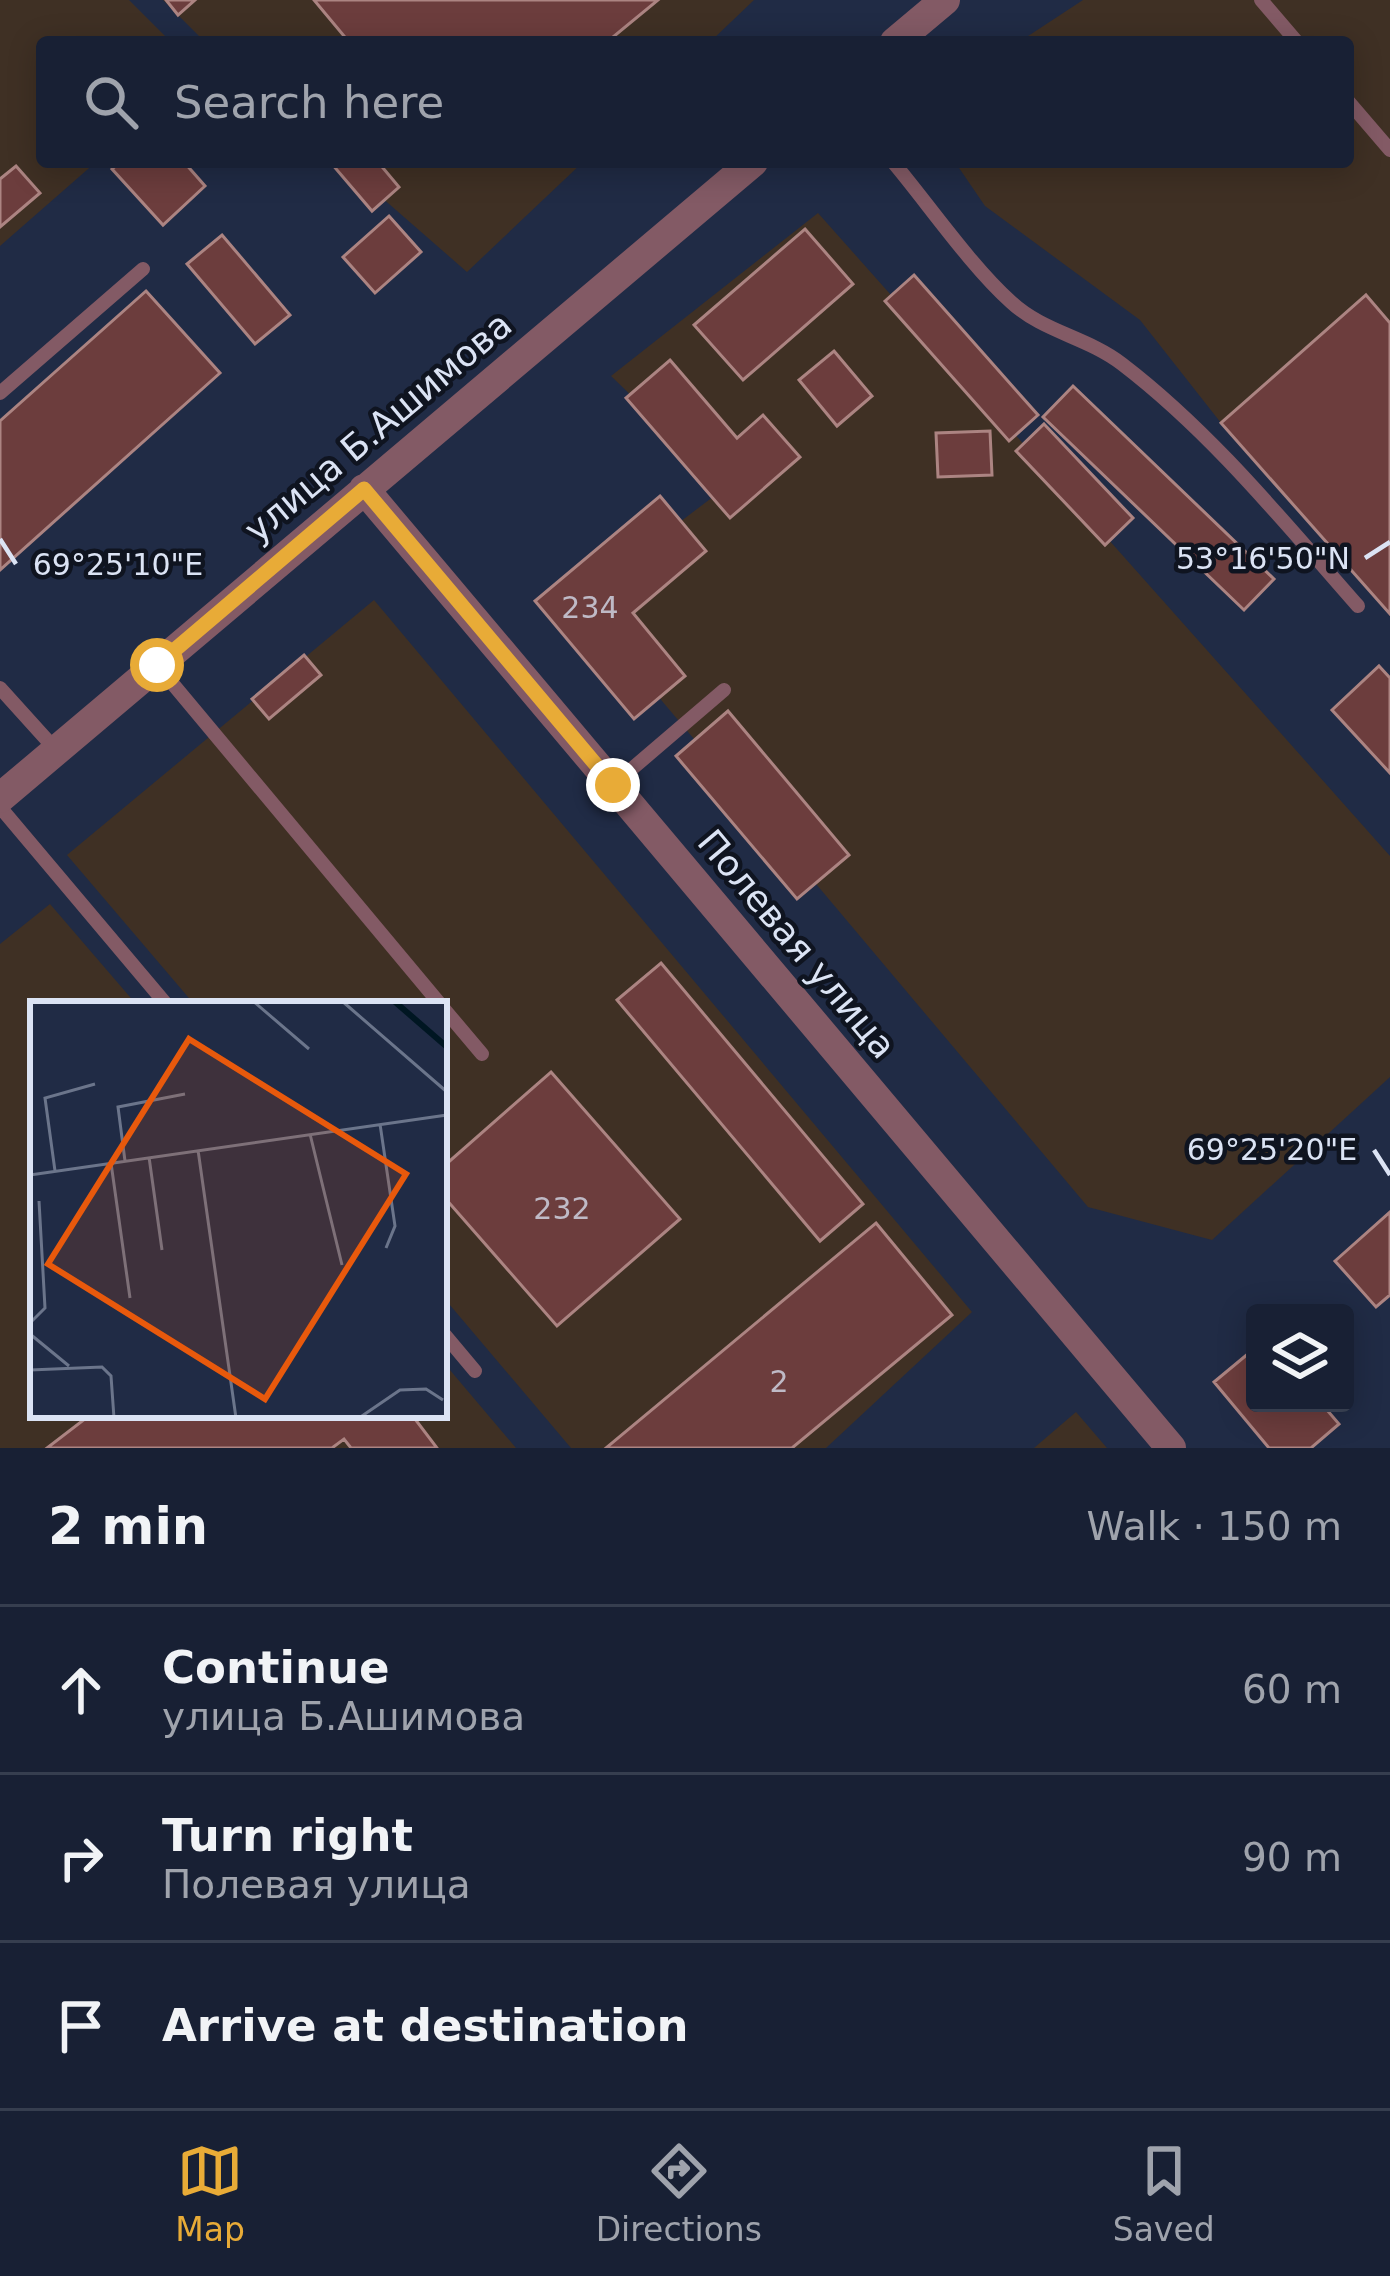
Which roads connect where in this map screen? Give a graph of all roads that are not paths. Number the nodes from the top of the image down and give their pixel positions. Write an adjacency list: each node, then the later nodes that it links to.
1 (945, 0): 3 (street)
2 (1261, 0): 4 (lane)
3 (902, 36)
4 (1292, 36)
5 (1354, 108): 6 (lane)
6 (1390, 150)
7 (746, 168): 11 (street, улица Б.Ашимова)
8 (898, 168): 12 (lane)
9 (143, 269): 10 (lane)
10 (0, 392)
11 (364, 489): 13 (street, улица Б.Ашимова); 17 (street, Полевая улица)
12 (1358, 606)
13 (157, 665): 16 (street, улица Б.Ашимова); 20 (lane)
14 (0, 688): 16 (lane)
15 (724, 690): 17 (lane)
16 (56, 750): 18 (street, улица Б.Ашимова)
17 (613, 785): 25 (street, Полевая улица)
18 (0, 802): 19 (lane)
19 (164, 1001)
20 (438, 1001)
21 (447, 1012): 22 (lane)
22 (482, 1054)
23 (447, 1338): 24 (lane)
24 (475, 1371)
25 (1171, 1448)

